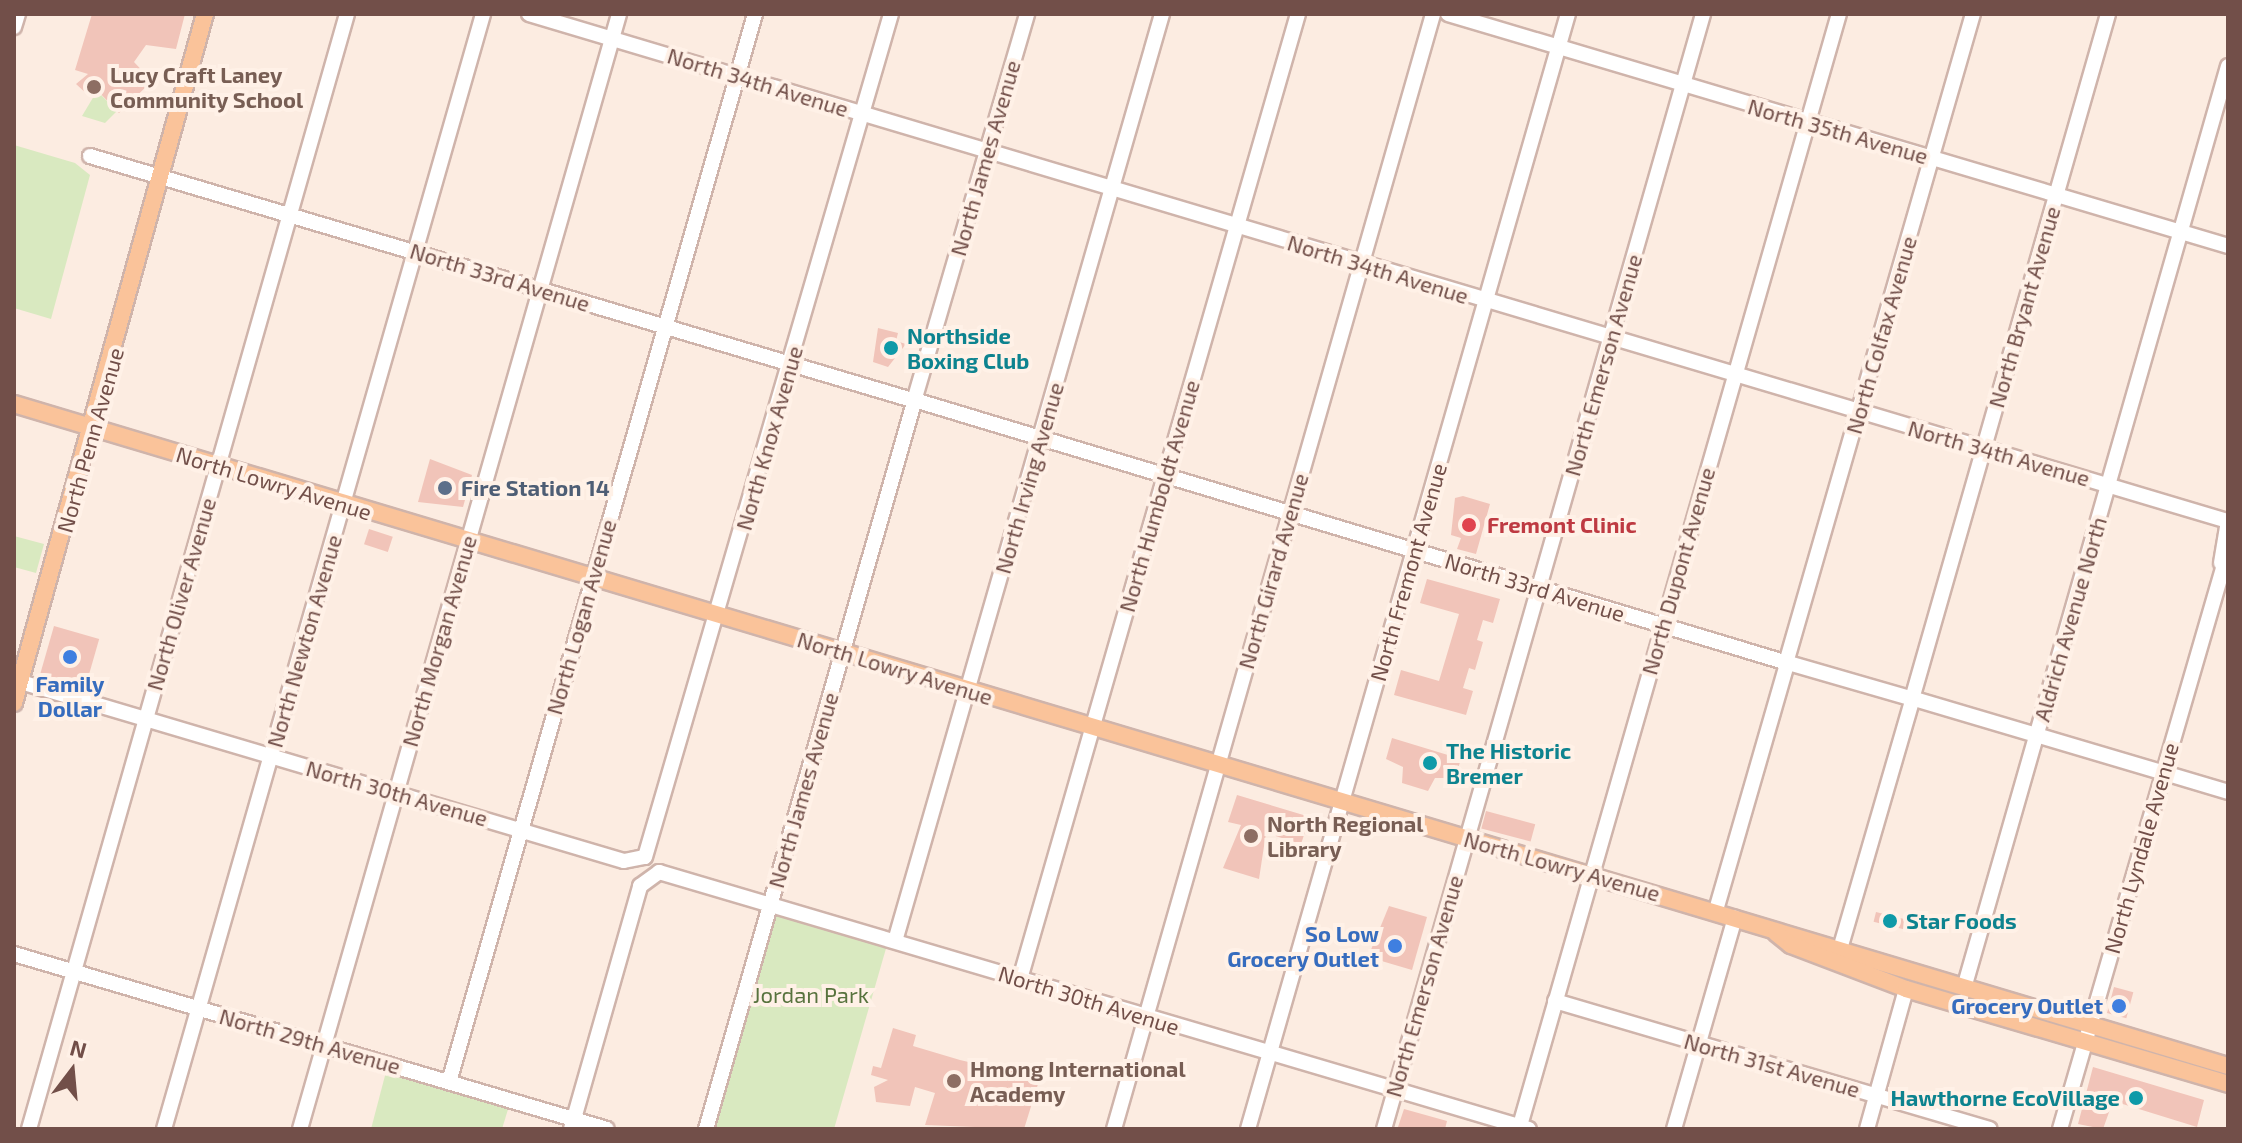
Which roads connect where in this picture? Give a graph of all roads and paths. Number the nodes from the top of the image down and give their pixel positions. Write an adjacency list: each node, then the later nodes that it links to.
1 (18, 14): 20 (street)
2 (205, 14): 31 (main road, North Penn Avenue)
3 (213, 14): 31 (main road, North Penn Avenue)
4 (347, 14): 34 (street, North Oliver Avenue)
5 (483, 14): 38 (street, North Newton Avenue)
6 (529, 14): 21 (street, North 34th Avenue)
7 (619, 14): 21 (street, North Morgan Avenue)
8 (755, 14): 24 (street, North Logan Avenue)
9 (891, 14): 26 (street, North Knox Avenue)
10 (1027, 14): 28 (street, North James Avenue)
11 (1162, 14): 32 (street, North Irving Avenue)
12 (1298, 14): 35 (street, North Humboldt Avenue)
13 (1433, 14): 39 (street, North Girard Avenue)
14 (1448, 14): 22 (street, North 35th Avenue)
15 (1568, 14): 22 (street, North Fremont Avenue)
16 (1703, 14): 25 (street, North Emerson Avenue)
17 (1839, 14): 27 (street, North Dupont Avenue)
18 (1973, 14): 30 (street, North Colfax Avenue)
19 (2108, 14): 33 (street, North Bryant Avenue)
20 (14, 27)
21 (612, 38): 24 (street, North 34th Avenue); 40 (street, North Morgan Avenue)
22 (1558, 48): 25 (street, North 35th Avenue); 41 (street, North Fremont Avenue)
23 (2228, 66): 36 (street, Aldrich Avenue North)
24 (737, 76): 26 (street, North 34th Avenue); 42 (street, North Logan Avenue)
25 (1683, 84): 27 (street, North 35th Avenue); 43 (street, North Emerson Avenue)
26 (862, 114): 28 (street, North 34th Avenue); 44 (street, North Knox Avenue)
27 (1807, 122): 30 (street, North 35th Avenue); 45 (street, North Dupont Avenue)
28 (988, 151): 32 (street, North 34th Avenue); 46 (street, North James Avenue)
29 (90, 156): 31 (street, North 33rd Avenue)
30 (1932, 158): 33 (street, North 35th Avenue); 48 (street, North Colfax Avenue)
31 (163, 177): 34 (street, North 33rd Avenue); 49 (main road, North Penn Avenue)
32 (1112, 188): 35 (street, North 34th Avenue); 50 (street, North Irving Avenue)
33 (2055, 196): 36 (street, North 35th Avenue); 51 (street, North Bryant Avenue)
34 (291, 216): 38 (street, North 33rd Avenue); 52 (street, North Oliver Avenue)
35 (1237, 226): 39 (street, North 34th Avenue); 53 (street, North Humboldt Avenue)
36 (2180, 233): 37 (street, North 35th Avenue); 54 (street, Aldrich Avenue North)
37 (2228, 246)
38 (416, 252): 40 (street, North 33rd Avenue); 55 (street, North Newton Avenue)
39 (1361, 264): 41 (street, North 34th Avenue); 56 (street, North Girard Avenue)
40 (540, 289): 42 (street, North 33rd Avenue); 58 (street, North Morgan Avenue)
41 (1486, 301): 43 (street, North 34th Avenue); 59 (street, North Fremont Avenue)
42 (665, 326): 44 (street, North 33rd Avenue); 62 (street, North Logan Avenue)
43 (1611, 338): 45 (street, North 34th Avenue); 63 (street, North Emerson Avenue)
44 (791, 364): 46 (street, North 33rd Avenue); 64 (street, North Knox Avenue)
45 (1735, 375): 48 (street, North 34th Avenue); 65 (street, North Dupont Avenue)
46 (915, 400): 50 (street, North 33rd Avenue); 66 (street, North James Avenue)
47 (14, 404): 49 (main road, North Lowry Avenue)
48 (1858, 412): 51 (street, North 34th Avenue); 67 (street, North Colfax Avenue)
49 (94, 427): 52 (main road, North Lowry Avenue); 68 (main road, North Penn Avenue)
50 (1041, 438): 53 (street, North 33rd Avenue); 69 (street, North Irving Avenue)
51 (1984, 448): 54 (street, North 34th Avenue); 70 (street, North Bryant Avenue)
52 (219, 467): 55 (main road, North Lowry Avenue); 72 (street, North Oliver Avenue)
53 (1165, 475): 56 (street, North 33rd Avenue); 73 (street, North Humboldt Avenue)
54 (2108, 485): 57 (street, North 34th Avenue); 74 (street, Aldrich Avenue North)
55 (343, 505): 58 (main road, North Lowry Avenue); 75 (street, North Newton Avenue)
56 (1291, 513): 59 (street, North 33rd Avenue); 76 (street, North Girard Avenue)
57 (2228, 521): 61 (street, North Lyndale Avenue)
58 (466, 541): 62 (main road, North Lowry Avenue); 79 (street, North Morgan Avenue)
59 (1413, 550): 63 (street, North 33rd Avenue); 80 (street, North Fremont Avenue)
60 (2228, 551): 61 (street, North Lyndale Avenue)
61 (2221, 567): 77 (street, North Lyndale Avenue)
62 (592, 578): 64 (main road, North Lowry Avenue); 81 (street, North Logan Avenue)
63 (1540, 589): 65 (street, North 33rd Avenue); 82 (street, North Emerson Avenue)
64 (717, 616): 66 (main road, North Lowry Avenue); 83 (street, North Knox Avenue)
65 (1663, 625): 67 (street, North 33rd Avenue); 84 (street, North Dupont Avenue)
66 (842, 652): 69 (main road, North Lowry Avenue); 85 (street, North James Avenue)
67 (1787, 662): 70 (street, North 33rd Avenue); 86 (street, North Colfax Avenue)
68 (17, 681): 71 (main road, North Penn Avenue); 72 (street, North 30th Avenue)
69 (967, 689): 73 (main road, North Lowry Avenue); 89 (street, North Irving Avenue)
70 (1912, 698): 74 (street, North 33rd Avenue); 90 (street, North Bryant Avenue)
71 (14, 703)
72 (145, 719): 75 (street, North 30th Avenue); 92 (street, North Oliver Avenue)
73 (1092, 727): 76 (main road, North Lowry Avenue); 93 (street, North Humboldt Avenue)
74 (2036, 736): 77 (street, North 33rd Avenue); 94 (street, Aldrich Avenue North)
75 (270, 756): 79 (street, North 30th Avenue); 97 (street, North Newton Avenue)
76 (1217, 765): 80 (main road, North Lowry Avenue); 98 (street, North Girard Avenue)
77 (2162, 772): 78 (street, North 33rd Avenue); 99 (street, North Lyndale Avenue)
78 (2228, 792)
79 (396, 793): 81 (street, North 30th Avenue); 102 (street, North Morgan Avenue)
80 (1342, 801): 82 (main road, North Lowry Avenue); 103 (street, North Fremont Avenue)
81 (521, 830): 83 (street, North 30th Avenue); 105 (street, North Logan Avenue)
82 (1465, 839): 84 (main road, North Lowry Avenue); 107 (street, North Emerson Avenue)
83 (641, 860)
84 (1591, 876): 86 (main road, North Lowry Avenue); 96 (street, North Dupont Avenue)
85 (770, 903): 89 (street, North 30th Avenue); 109 (street, North 30th Avenue); 114 (street, North James Avenue)
86 (1716, 910): 87 (main road, North Lowry Avenue)
87 (1735, 918): 88 (main road, North Lowry Avenue); 100 (street)
88 (1776, 933): 90 (main road, North Lowry Avenue); 95 (main road, North Lowry Avenue)
89 (895, 941): 93 (street, North 30th Avenue)
90 (1840, 949): 94 (main road, North Lowry Avenue)
91 (14, 954): 92 (street, North 29th Avenue)
92 (74, 971): 97 (street, North 29th Avenue); 110 (street, North Oliver Avenue)
93 (1020, 979): 98 (street, North 30th Avenue)
94 (1964, 988): 99 (main road, North Lowry Avenue)
95 (1906, 989): 101 (main road, North Lowry Avenue); 108 (street)
96 (1555, 1001): 100 (street, North 31st Avenue); 118 (street, North Dupont Avenue)
97 (199, 1008): 102 (street, North 29th Avenue); 111 (street, North Newton Avenue)
98 (1145, 1017): 103 (street, North 30th Avenue); 115 (street, North Girard Avenue)
99 (2090, 1025): 101 (street, North Lyndale Avenue); 104 (main road, North Lowry Avenue)
100 (1698, 1043): 108 (street, North 31st Avenue); 120 (street)
101 (2084, 1044): 106 (main road, North Lowry Avenue); 123 (street, North Lyndale Avenue)
102 (324, 1045): 105 (street, North 29th Avenue); 112 (street, North Morgan Avenue)
103 (1271, 1056): 107 (street, North 30th Avenue); 116 (street, North Fremont Avenue)
104 (2228, 1066)
105 (449, 1082): 109 (street, North 29th Avenue)
106 (2228, 1084)
107 (1394, 1093): 117 (street, North Emerson Avenue); 118 (street, North 30th Avenue)
108 (1876, 1095): 121 (street); 122 (street, North 31st Avenue)
109 (572, 1124): 113 (street, North 29th Avenue)
110 (29, 1129)
111 (164, 1129)
112 (300, 1129)
113 (607, 1129)
114 (706, 1129)
115 (1114, 1129)
116 (1248, 1129)
117 (1384, 1129)
118 (1519, 1129): 119 (street, North 30th Avenue)
119 (1529, 1129)
120 (1674, 1129)
121 (1867, 1129)
122 (1990, 1129)
123 (2060, 1129)

